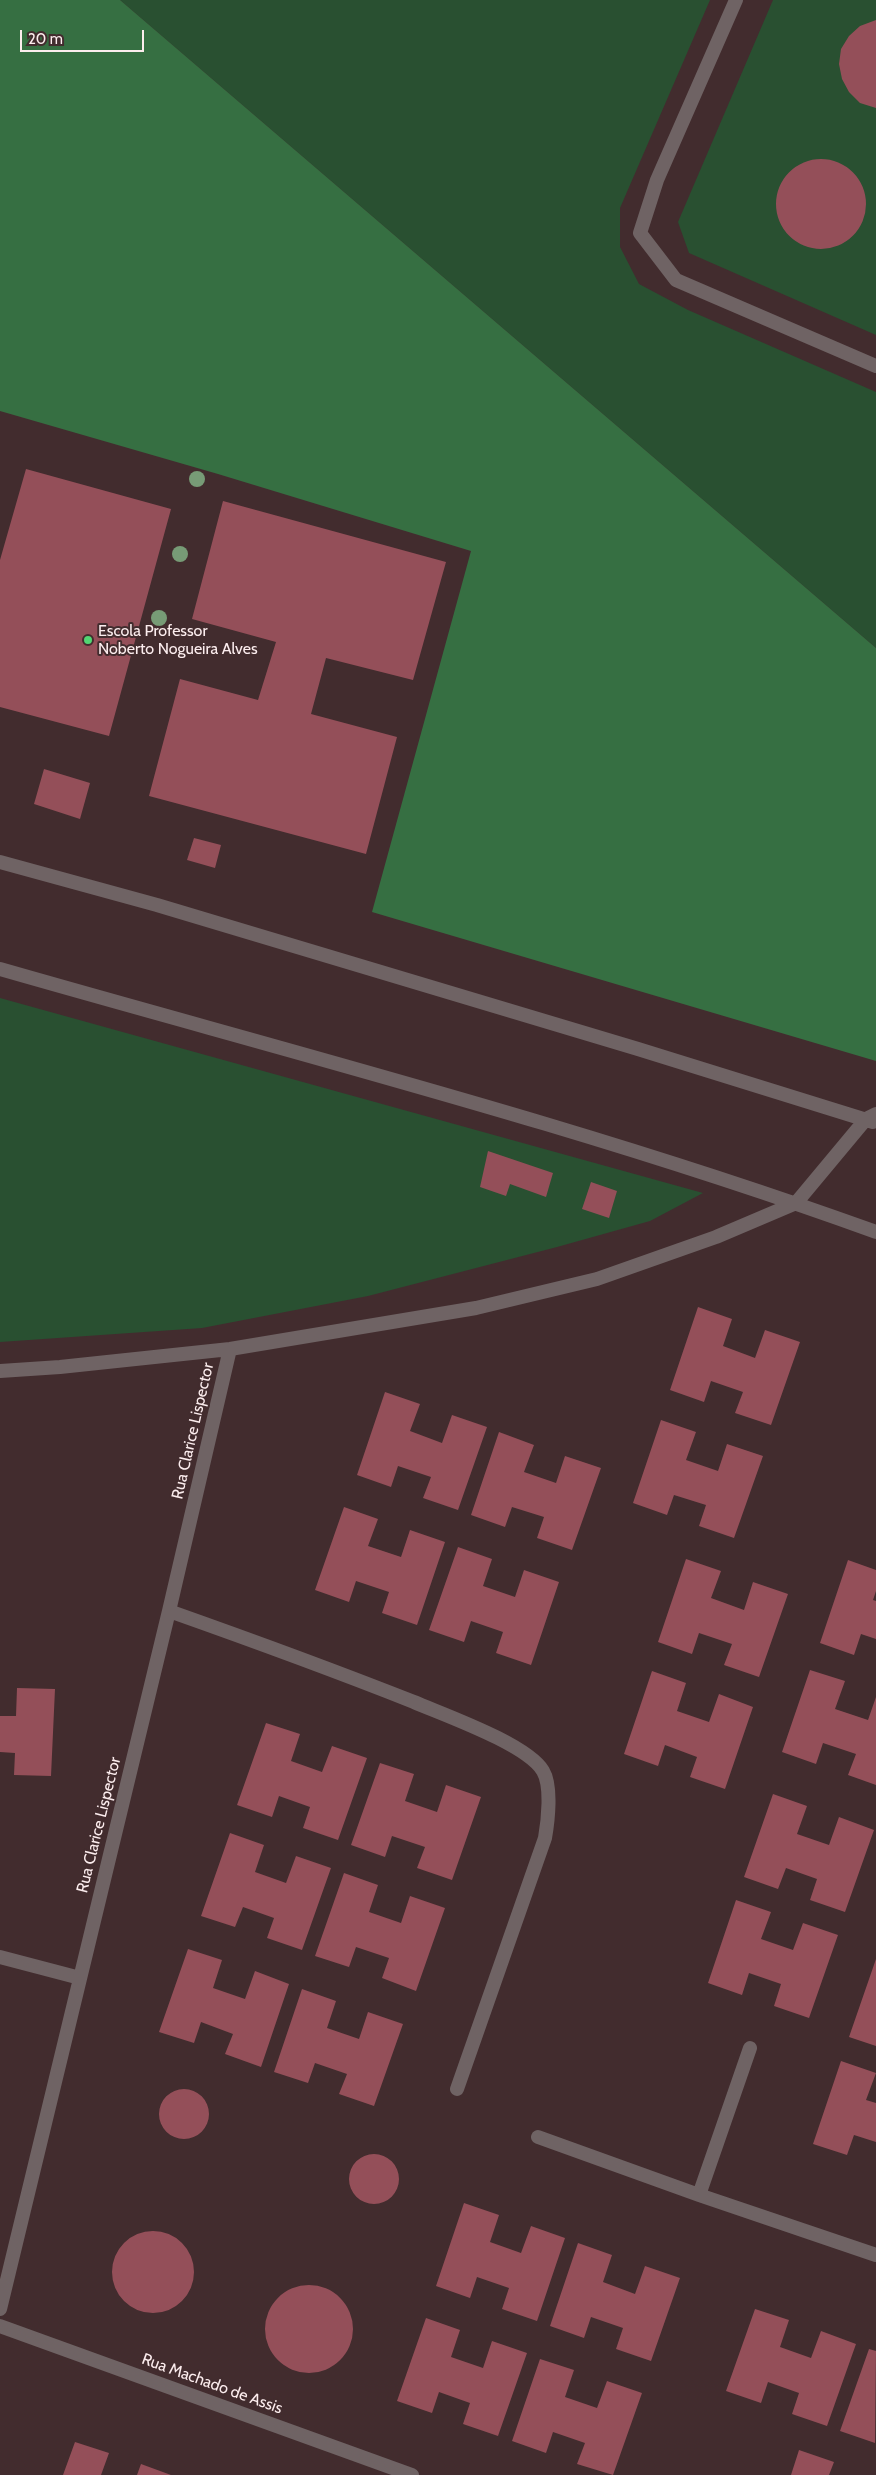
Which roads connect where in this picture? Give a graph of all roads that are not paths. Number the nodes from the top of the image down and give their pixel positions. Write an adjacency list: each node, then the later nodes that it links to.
1 (736, 0): 2 (street)
2 (876, 366)
3 (0, 862): 5 (street)
4 (0, 969): 6 (street)
5 (872, 1119): 6 (street)
6 (796, 1203): 7 (street); 8 (street)
7 (876, 1232)
8 (230, 1349): 9 (street); 10 (street, Rua Clarice Lispector)
9 (0, 1371)
10 (169, 1611): 12 (street, Rua Clarice Lispector); 14 (street)
11 (0, 1957): 12 (street)
12 (80, 1978): 18 (street, Rua Clarice Lispector)
13 (750, 2048): 16 (street)
14 (457, 2089)
15 (538, 2137): 16 (street)
16 (699, 2195): 17 (street)
17 (876, 2255)
18 (0, 2309)
19 (0, 2326): 20 (street, Rua Machado de Assis)
20 (412, 2475)

